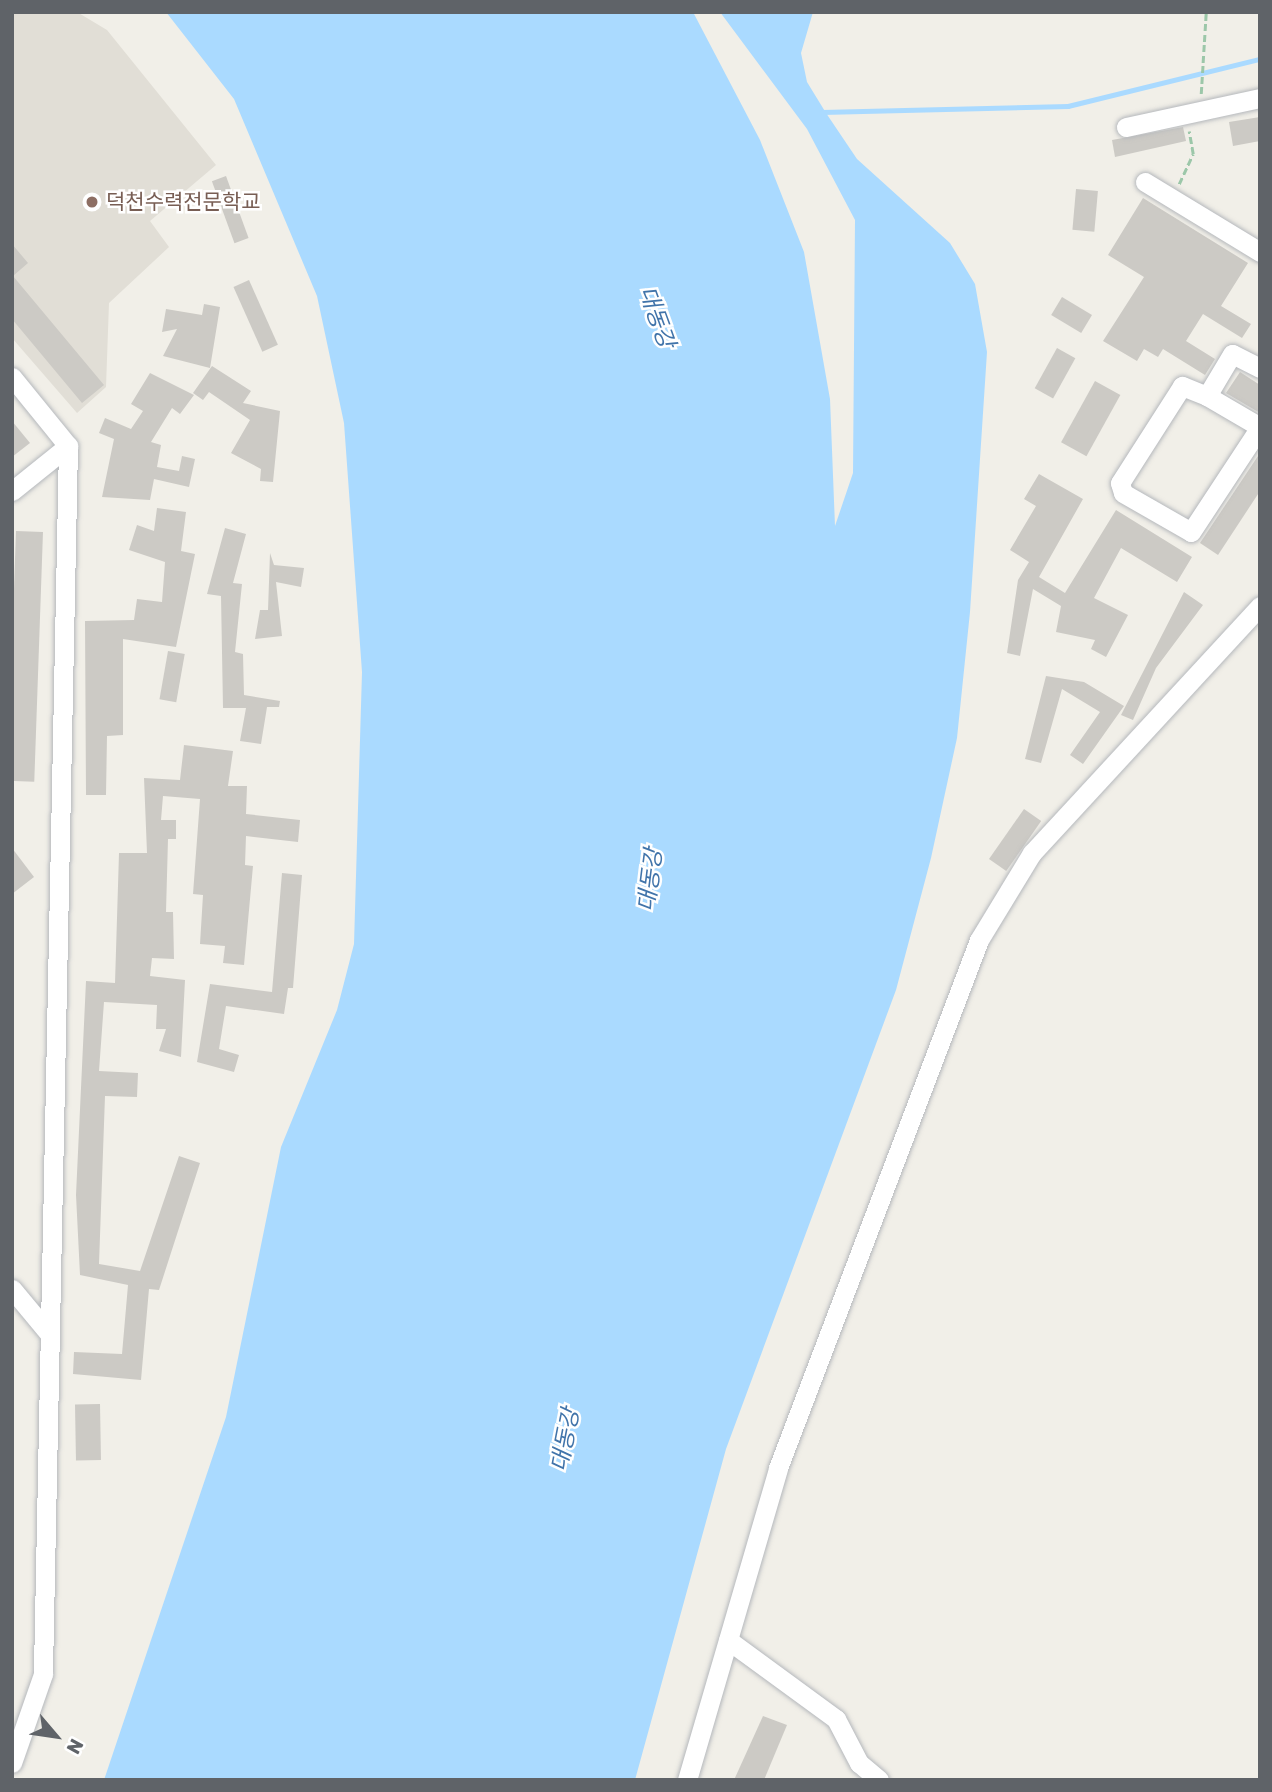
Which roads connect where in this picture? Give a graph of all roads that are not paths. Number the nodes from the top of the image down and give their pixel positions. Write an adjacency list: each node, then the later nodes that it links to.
1 (1260, 98): 2 (street)
2 (1126, 127)
3 (1145, 182): 4 (street)
4 (1260, 252)
5 (1260, 368): 7 (street)
6 (12, 377): 9 (street)
7 (1207, 396): 8 (street); 8 (street)
8 (1260, 427)
9 (68, 446): 10 (street); 13 (street)
10 (12, 491)
11 (1260, 606): 14 (street)
12 (13, 1292): 13 (street)
13 (47, 1331): 15 (street)
14 (728, 1640): 18 (street); 19 (street)
15 (38, 1694): 16 (street); 17 (street)
16 (12, 1724)
17 (12, 1763)
18 (687, 1780)
19 (879, 1780)

